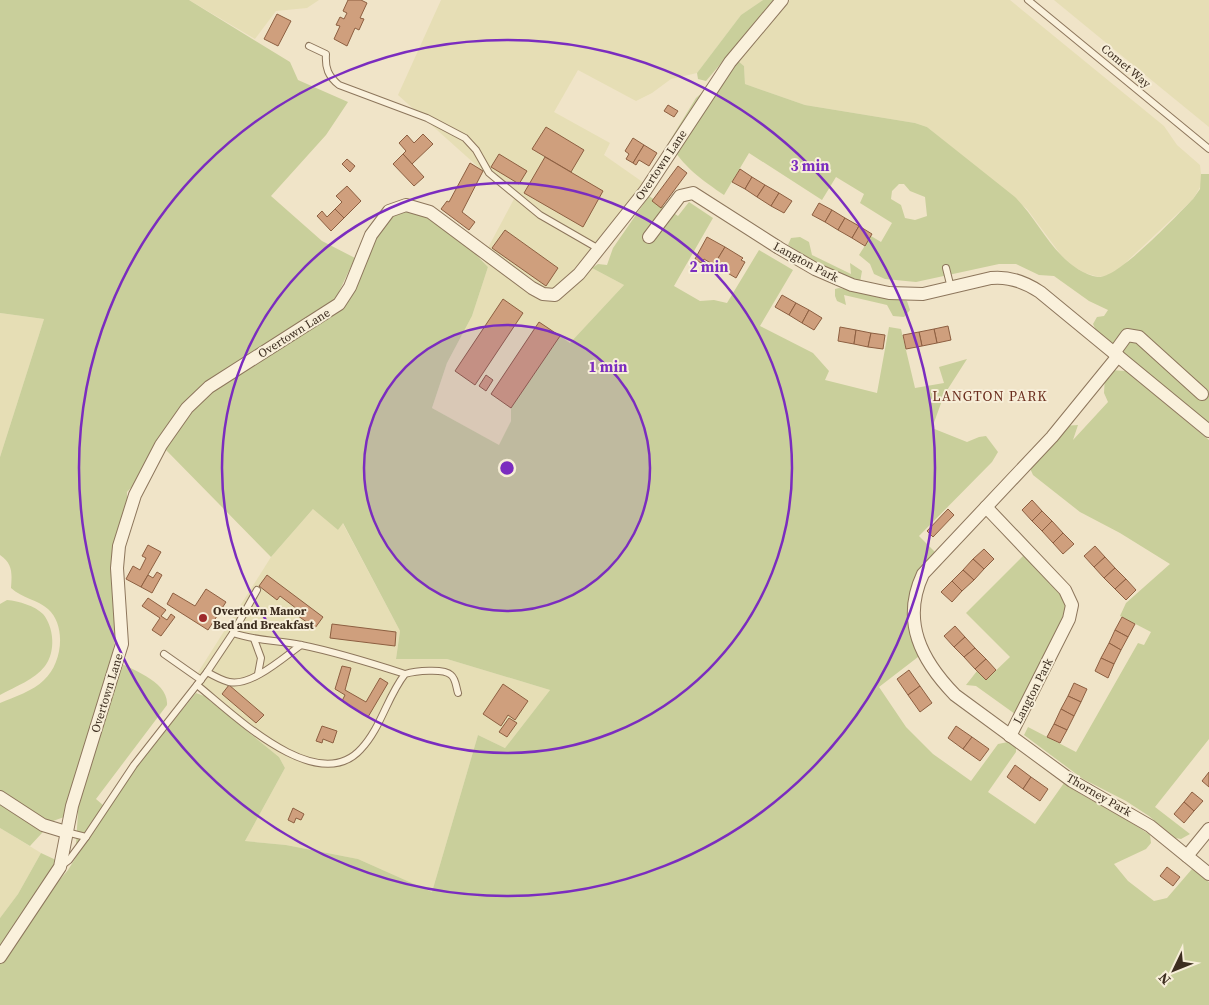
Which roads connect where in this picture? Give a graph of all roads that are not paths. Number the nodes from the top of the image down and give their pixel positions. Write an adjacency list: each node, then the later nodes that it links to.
1 (782, 0): 6 (street, Overtown Lane)
2 (1028, 0): 4 (lane, Comet Way)
3 (309, 46): 6 (lane)
4 (1209, 149)
5 (649, 238): 8 (street, Langton Park)
6 (600, 250): 26 (street, Overtown Lane)
7 (946, 268): 8 (lane)
8 (951, 288): 9 (street, Langton Park)
9 (1116, 354): 10 (street); 11 (street, Langton Park); 12 (street, Langton Park)
10 (1202, 394)
11 (1209, 431)
12 (986, 507): 23 (street, Langton Park); 23 (street, Langton Park)
13 (257, 590): 14 (lane)
14 (233, 632): 15 (lane); 18 (lane)
15 (254, 639): 16 (lane); 19 (lane)
16 (301, 645): 19 (lane); 20 (lane)
17 (164, 654): 21 (lane)
18 (207, 672): 19 (lane); 21 (lane)
19 (258, 674)
20 (405, 674): 21 (lane); 22 (lane)
21 (199, 682): 27 (lane)
22 (458, 693)
23 (1010, 736): 28 (street, Thorney Park)
24 (0, 797): 26 (street)
25 (1209, 829): 28 (street)
26 (66, 832): 27 (lane); 29 (street)
27 (86, 837): 29 (lane)
28 (1188, 856): 30 (street, Thorney Park)
29 (60, 867): 31 (street)
30 (1209, 874)
31 (0, 957)

